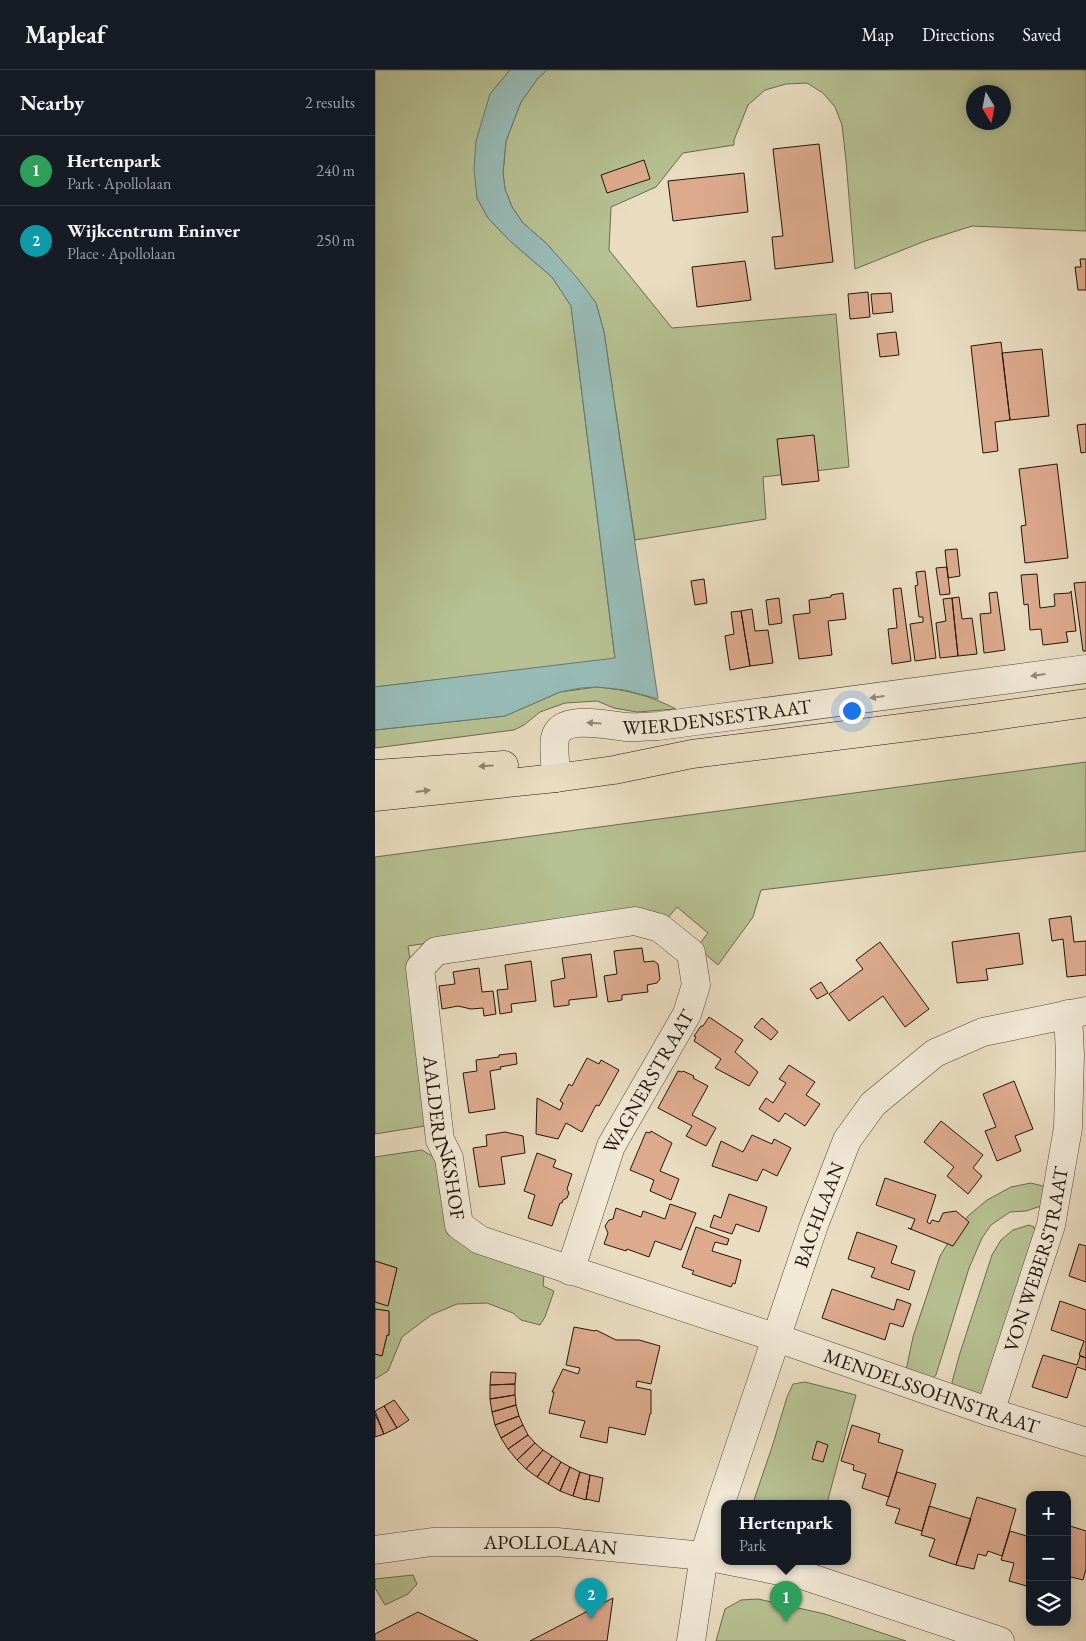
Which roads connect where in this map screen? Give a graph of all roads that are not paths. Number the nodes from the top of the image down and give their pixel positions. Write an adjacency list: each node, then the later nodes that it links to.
1 (1086, 668): 3 (street, WIERDENSESTRAAT, one-way to 3)
2 (1086, 703): 3 (main road, WIERDENSESTRAAT)
3 (556, 770): 4 (main road, WIERDENSESTRAAT, one-way to 4); 5 (main road, WIERDENSESTRAAT, one-way to 3)
4 (375, 774)
5 (375, 797)
6 (635, 920): 8 (street, WAGNERSTRAAT); 8 (street, AALDERINKSHOF)
7 (1077, 1012): 9 (street, BACHLAAN); 10 (street, VON WEBERSTRAAT)
8 (570, 1271): 9 (street, AALDERINKSHOF)
9 (777, 1338): 10 (street, MENDELSSOHNSTRAAT); 12 (street, BACHLAAN)
10 (990, 1412): 11 (street, MENDELSSOHNSTRAAT)
11 (1086, 1442)
12 (734, 1500)
13 (375, 1550): 14 (street, APOLLOLAAN)
14 (719, 1559): 16 (street, BACHLAAN)
15 (749, 1565): 17 (street, APOLLOLAAN)
16 (691, 1641)
17 (1000, 1641)

